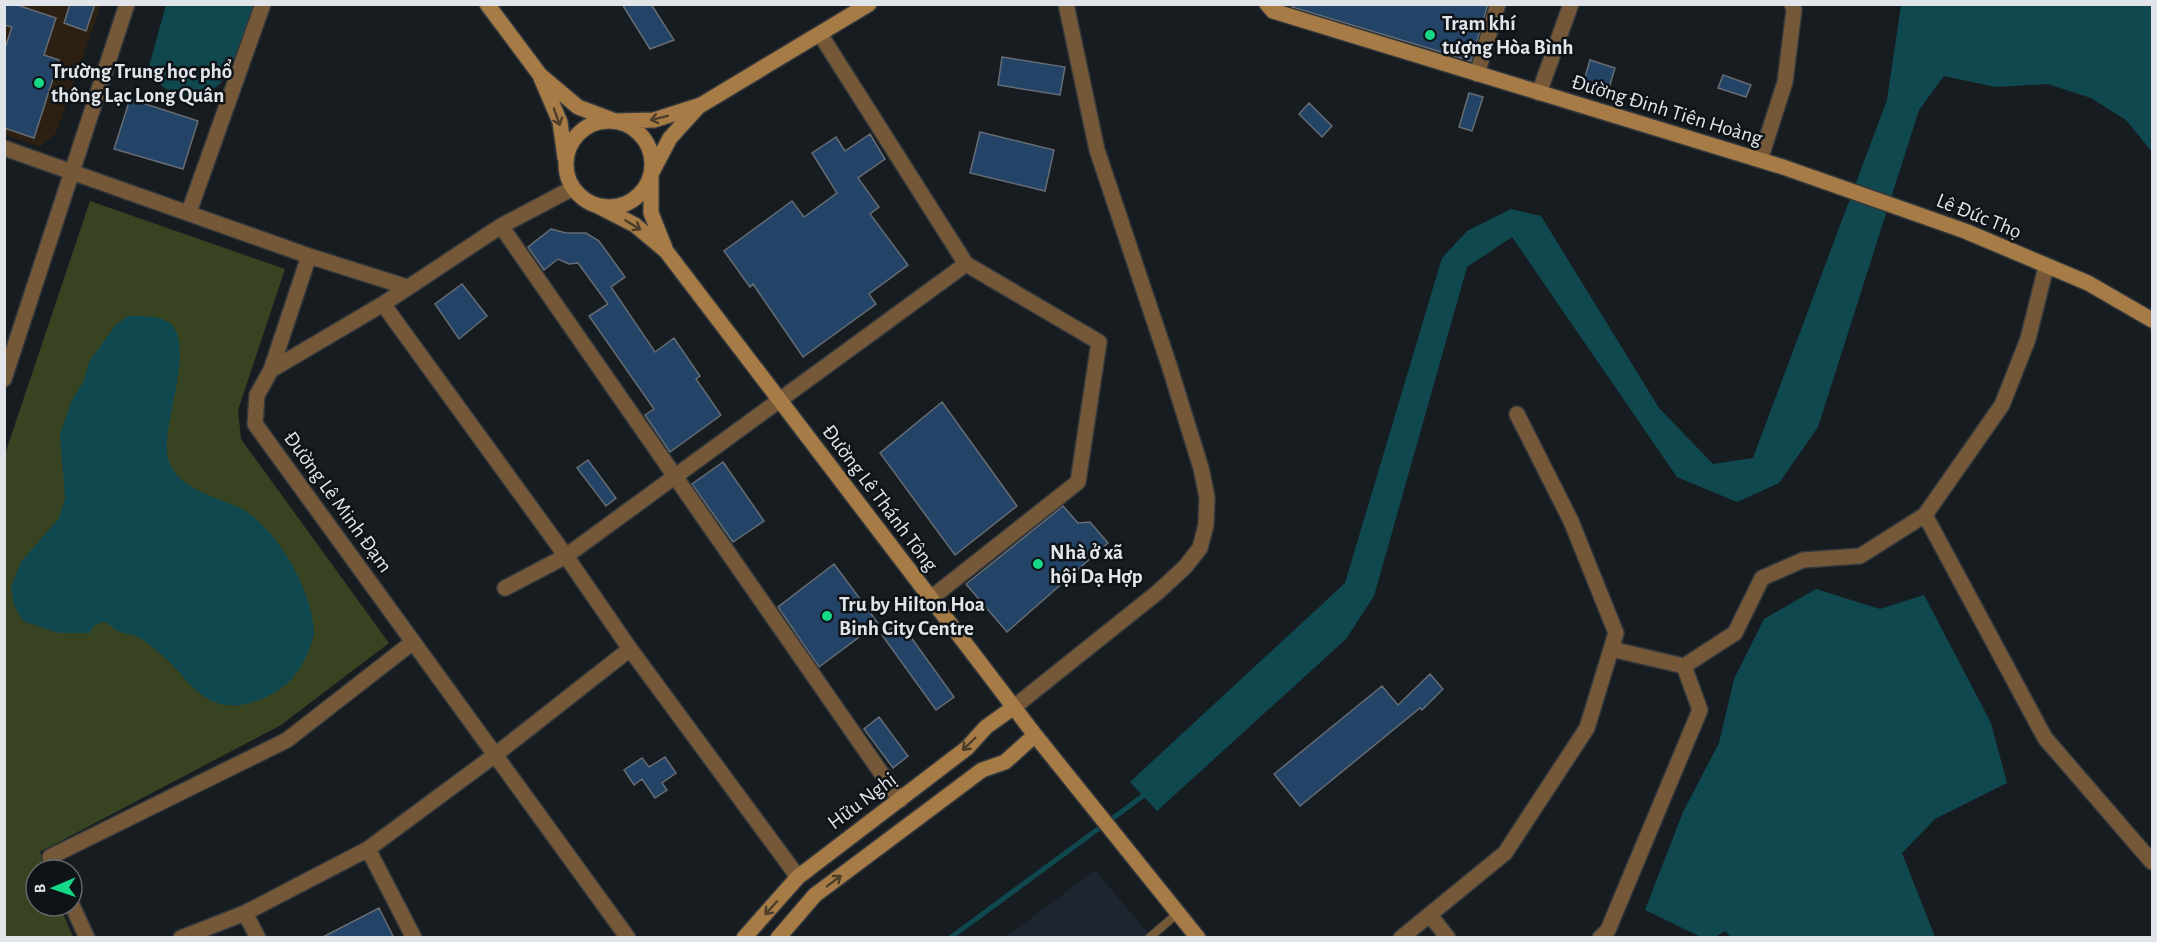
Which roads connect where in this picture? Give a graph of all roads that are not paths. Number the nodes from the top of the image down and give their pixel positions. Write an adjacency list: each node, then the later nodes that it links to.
1 (128, 4): 20 (street)
2 (263, 4): 24 (street)
3 (488, 4): 12 (main road)
4 (869, 4): 10 (main road)
5 (1066, 4): 47 (street)
6 (1267, 4): 11 (main road, Đường Đinh Tiên Hoàng)
7 (1498, 4): 11 (street)
8 (1571, 4): 13 (street)
9 (1792, 4): 17 (street)
10 (820, 34): 14 (main road); 28 (street)
11 (1477, 74): 13 (main road, Đường Đinh Tiên Hoàng)
12 (540, 75): 15 (main road); 18 (main road, one-way to 18)
13 (1539, 93): 17 (main road, Đường Đinh Tiên Hoàng)
14 (701, 105): 15 (main road, one-way to 15); 21 (main road)
15 (615, 122): 18 (main road); 21 (main road)
16 (4, 148): 20 (street)
17 (1760, 160): 19 (main road, Đường Đinh Tiên Hoàng)
18 (566, 161): 22 (main road)
19 (1783, 167): 29 (main road, Lê Đức Thọ)
20 (73, 172): 24 (street); 33 (street)
21 (651, 174): 23 (main road); 26 (main road, Đường Lê Thánh Tông)
22 (573, 188): 23 (main road); 25 (street)
23 (596, 205): 26 (main road, Đường Lê Thánh Tông, one-way to 26)
24 (189, 212): 27 (street)
25 (501, 226): 30 (street); 38 (street)
26 (666, 251): 36 (main road, Đường Lê Thánh Tông)
27 (309, 256): 30 (street); 34 (street, Đường Lê Minh Đạm)
28 (966, 264): 36 (street); 42 (street)
29 (2046, 267): 32 (main road, Lê Đức Thọ); 39 (street)
30 (407, 287): 31 (street)
31 (383, 304): 34 (street); 40 (street)
32 (2152, 320)
33 (10, 347): 35 (street)
34 (271, 370): 43 (street, Đường Lê Minh Đạm)
35 (4, 379)
36 (780, 400): 38 (street); 42 (main road, Đường Lê Thánh Tông)
37 (1517, 414): 45 (street)
38 (675, 476): 40 (street); 50 (street)
39 (1925, 515): 46 (street); 53 (street)
40 (566, 556): 41 (street); 44 (street)
41 (505, 588)
42 (931, 598): 47 (main road, Đường Lê Thánh Tông)
43 (413, 642): 49 (street, Đường Lê Minh Đạm); 52 (street)
44 (630, 649): 49 (street); 54 (street)
45 (1611, 649): 46 (street); 57 (street)
46 (1683, 666): 70 (street)
47 (1014, 707): 48 (main road, Đường Lê Thánh Tông); 50 (main road, Hữu Nghị, one-way to 50)
48 (1035, 735): 56 (main road, Đường Lê Thánh Tông); 65 (main road, one-way to 48)
49 (495, 755): 51 (street); 63 (street, Đường Lê Minh Đạm)
50 (900, 800): 54 (main road, Hữu Nghị)
51 (368, 849): 55 (street); 62 (street)
52 (50, 858)
53 (2152, 862)
54 (798, 877): 64 (main road, Hữu Nghị, one-way to 64)
55 (245, 913): 60 (street); 61 (street)
56 (1178, 913): 66 (lane); 67 (main road, Đường Lê Thánh Tông)
57 (1430, 915): 68 (street); 69 (street)
58 (78, 918): 59 (street)
59 (87, 938)
60 (181, 938)
61 (258, 938)
62 (414, 938)
63 (628, 938)
64 (744, 938)
65 (778, 938)
66 (1149, 938)
67 (1198, 938)
68 (1401, 938)
69 (1449, 938)
70 (1600, 938)

